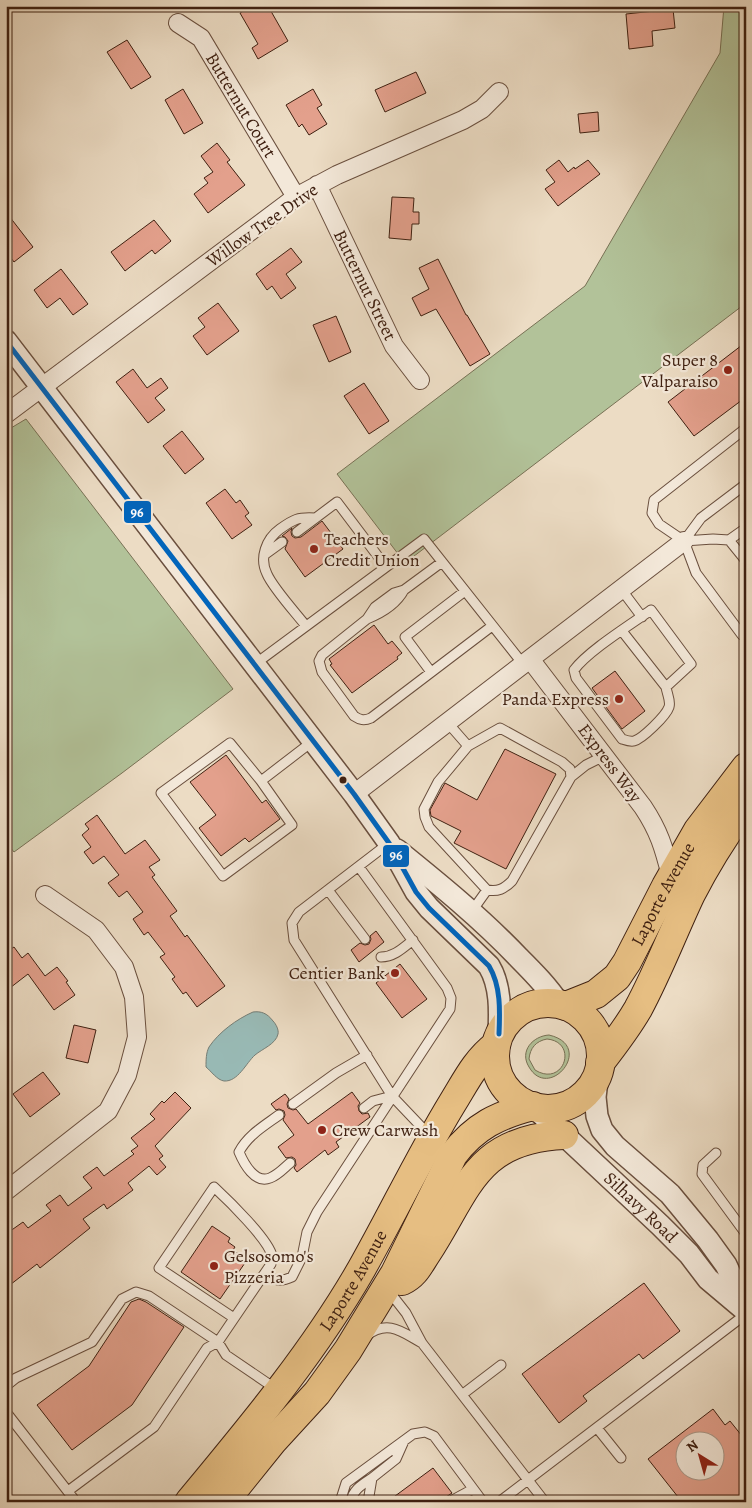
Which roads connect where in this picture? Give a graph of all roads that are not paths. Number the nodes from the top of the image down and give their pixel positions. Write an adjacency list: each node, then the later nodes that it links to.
1 (178, 23): 4 (street, Butternut Court)
2 (499, 92): 3 (street, Willow Tree Drive)
3 (317, 185): 4 (street, Willow Tree Drive); 6 (street, Butternut Street)
4 (296, 197): 7 (street, Willow Tree Drive)
5 (6, 341): 7 (street)
6 (420, 380)
7 (42, 387): 8 (street, Willow Tree Drive); 29 (street)
8 (6, 414)
9 (746, 428): 15 (lane)
10 (746, 484): 15 (lane)
11 (315, 518): 13 (lane); 17 (lane); 20 (lane)
12 (746, 528): 14 (lane)
13 (297, 532)
14 (729, 540): 15 (lane); 18 (lane)
15 (684, 541): 21 (street); 27 (lane)
16 (282, 542): 17 (lane)
17 (264, 555): 24 (lane)
18 (746, 561)
19 (442, 562): 20 (lane); 22 (lane); 30 (lane)
20 (386, 567): 24 (lane)
21 (621, 589): 23 (lane); 28 (street)
22 (465, 591): 25 (lane); 30 (lane)
23 (642, 617): 26 (lane); 31 (lane)
24 (306, 626): 29 (lane)
25 (492, 626): 28 (lane); 30 (lane)
26 (622, 631): 31 (lane); 31 (lane)
27 (746, 632)
28 (526, 662): 32 (street); 35 (street, Express Way)
29 (255, 664): 33 (street)
30 (432, 672)
31 (666, 687)
32 (447, 722): 34 (lane); 39 (street)
33 (313, 740): 38 (lane); 39 (street)
34 (468, 746): 37 (lane); 45 (lane)
35 (609, 762): 37 (lane); 43 (street, Express Way)
36 (746, 767): 43 (main road, Laporte Avenue)
37 (571, 777): 45 (lane)
38 (260, 781): 38 (lane)
39 (354, 794): 41 (street)
40 (746, 806): 54 (main road, Laporte Avenue)
41 (389, 843): 42 (lane); 47 (street); 52 (street)
42 (359, 867): 44 (lane); 49 (lane)
43 (671, 876): 51 (main road, Laporte Avenue)
44 (328, 890): 48 (lane); 53 (lane)
45 (487, 890): 47 (lane)
46 (45, 895): 64 (street)
47 (472, 911): 51 (street)
48 (365, 939)
49 (413, 940): 50 (lane); 55 (lane)
50 (381, 957)
51 (563, 1005): 52 (main road); 54 (main road)
52 (498, 1040): 57 (main road); 61 (main road, Laporte Avenue)
53 (367, 1055): 55 (lane); 56 (lane)
54 (599, 1068): 57 (main road); 68 (street, Silhavy Road)
55 (392, 1096): 58 (lane); 61 (lane); 66 (lane)
56 (293, 1104)
57 (532, 1106): 60 (street, Silhavy Road); 67 (main road, Laporte Avenue)
58 (364, 1108)
59 (279, 1115): 63 (lane)
60 (564, 1135): 67 (main road); 68 (street, Silhavy Road)
61 (431, 1138): 75 (main road, Laporte Avenue)
62 (716, 1153): 65 (lane)
63 (290, 1163)
64 (6, 1191)
65 (746, 1234)
66 (265, 1274): 69 (lane); 69 (lane)
67 (386, 1288): 71 (lane); 72 (main road, Laporte Avenue)
68 (746, 1311): 78 (lane)
69 (234, 1318): 70 (lane)
70 (218, 1342): 74 (lane); 75 (lane); 84 (lane)
71 (422, 1344): 72 (lane); 76 (lane)
72 (348, 1350): 87 (main road, Laporte Avenue)
73 (501, 1365): 76 (lane)
74 (6, 1386)
75 (279, 1391): 86 (main road, Laporte Avenue)
76 (463, 1394): 82 (lane)
77 (6, 1412): 84 (lane)
78 (597, 1428): 80 (lane); 82 (lane)
79 (404, 1440): 81 (lane); 83 (lane); 88 (lane)
80 (621, 1458)
81 (372, 1478): 89 (lane); 90 (lane)
82 (528, 1480): 93 (lane); 94 (lane)
83 (474, 1489): 91 (lane); 92 (lane)
84 (68, 1491): 85 (lane)
85 (73, 1502)
86 (189, 1502)
87 (224, 1502)
88 (340, 1502)
89 (350, 1502)
90 (368, 1502)
91 (449, 1502)
92 (483, 1502)
93 (499, 1502)
94 (545, 1502)

